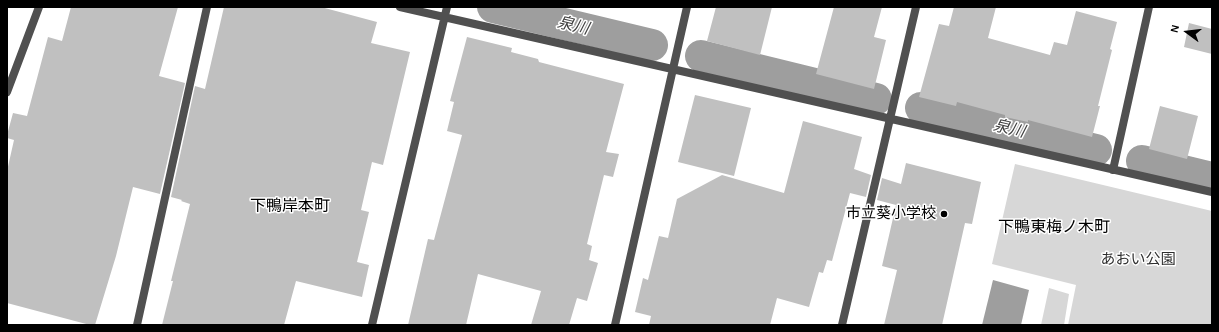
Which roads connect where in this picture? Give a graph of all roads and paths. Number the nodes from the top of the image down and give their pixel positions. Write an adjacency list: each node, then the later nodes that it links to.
1 (39, 7): 10 (street)
2 (207, 7): 14 (street)
3 (400, 7): 8 (street)
4 (447, 7): 8 (street)
5 (687, 7): 9 (street)
6 (916, 7): 11 (street)
7 (1149, 7): 12 (street)
8 (444, 17): 9 (street); 15 (street)
9 (672, 69): 11 (street); 16 (street)
10 (7, 92)
11 (890, 119): 12 (street); 17 (street)
12 (1113, 170): 13 (street)
13 (1212, 192)
14 (137, 325)
15 (372, 325)
16 (615, 325)
17 (842, 325)

